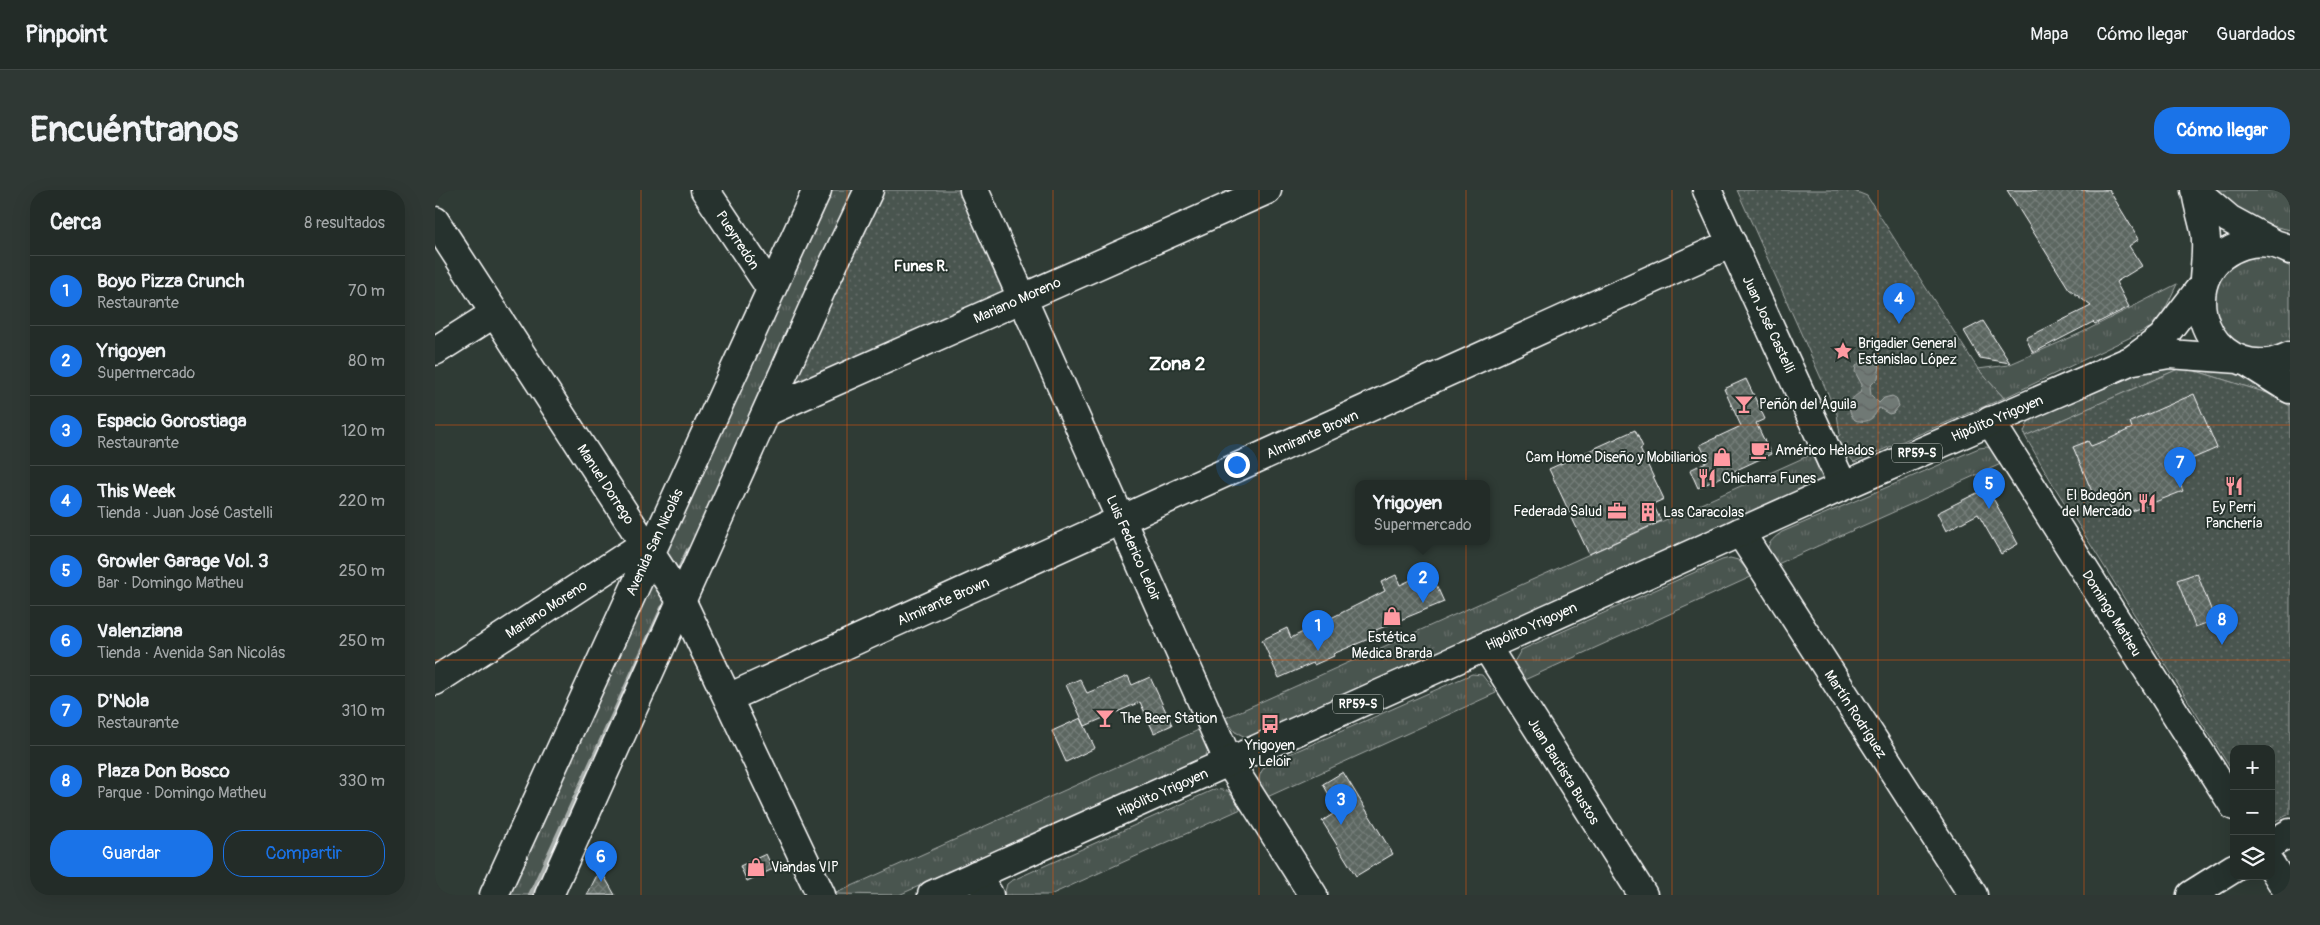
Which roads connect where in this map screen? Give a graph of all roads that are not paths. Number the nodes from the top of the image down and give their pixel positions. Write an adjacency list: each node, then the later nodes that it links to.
1 (705, 190): 12 (street, Pueyrredón)
2 (817, 190): 12 (street, Avenida San Nicolás)
3 (869, 190): 20 (street)
4 (974, 190): 13 (street, Luis Federico Leloir)
5 (1267, 190): 13 (street, Mariano Moreno)
6 (1707, 190): 9 (street, Juan José Castelli)
7 (2195, 191): 10 (street); 11 (street)
8 (435, 221): 14 (street, Manuel Dorrego)
9 (1732, 243): 22 (street, Juan José Castelli); 23 (street, Almirante Brown)
10 (2283, 246): 11 (street, RP59-S)
11 (2203, 282): 17 (street, Hipólito Yrigoyen / RP59-S); 18 (street)
12 (771, 289): 25 (street, Avenida San Nicolás)
13 (1023, 298): 20 (street, Mariano Moreno); 23 (street, Luis Federico Leloir)
14 (495, 313): 15 (street); 25 (street, Manuel Dorrego)
15 (435, 351)
16 (2290, 356): 18 (street, Hipólito Yrigoyen)
17 (2132, 360): 18 (street, Hipólito Yrigoyen / RP59-S); 21 (street, Hipólito Yrigoyen / RP59-S)
18 (2243, 361): 19 (street, RP59-S)
19 (2290, 389)
20 (768, 411): 26 (street)
21 (1991, 421): 22 (street, Hipólito Yrigoyen / RP59-S); 31 (street, Domingo Matheu)
22 (1843, 486): 24 (street, Hipólito Yrigoyen / RP59-S)
23 (1121, 520): 29 (street, Almirante Brown); 30 (street, Luis Federico Leloir)
24 (1740, 532): 27 (street, Hipólito Yrigoyen / RP59-S); 43 (street, Martín Rodríguez)
25 (651, 544): 26 (street, Manuel Dorrego); 28 (street, Mariano Moreno); 37 (street, Avenida San Nicolás)
26 (682, 602): 29 (street, Manuel Dorrego); 38 (street)
27 (1486, 646): 30 (street, Hipólito Yrigoyen / RP59-S); 42 (street, Juan Bautista Bustos)
28 (435, 682)
29 (728, 698): 39 (street, Manuel Dorrego)
30 (1229, 762): 36 (street, Hipólito Yrigoyen / RP59-S); 41 (street, Luis Federico Leloir)
31 (2230, 800)
32 (2290, 832): 33 (street)
33 (2275, 841)
34 (2230, 871): 44 (street)
35 (2275, 871): 45 (street)
36 (982, 885): 40 (street, Hipólito Yrigoyen / RP59-S)
37 (494, 895)
38 (549, 895)
39 (821, 895)
40 (932, 895)
41 (1313, 895)
42 (1643, 895)
43 (1973, 895)
44 (2191, 895)
45 (2290, 895)

